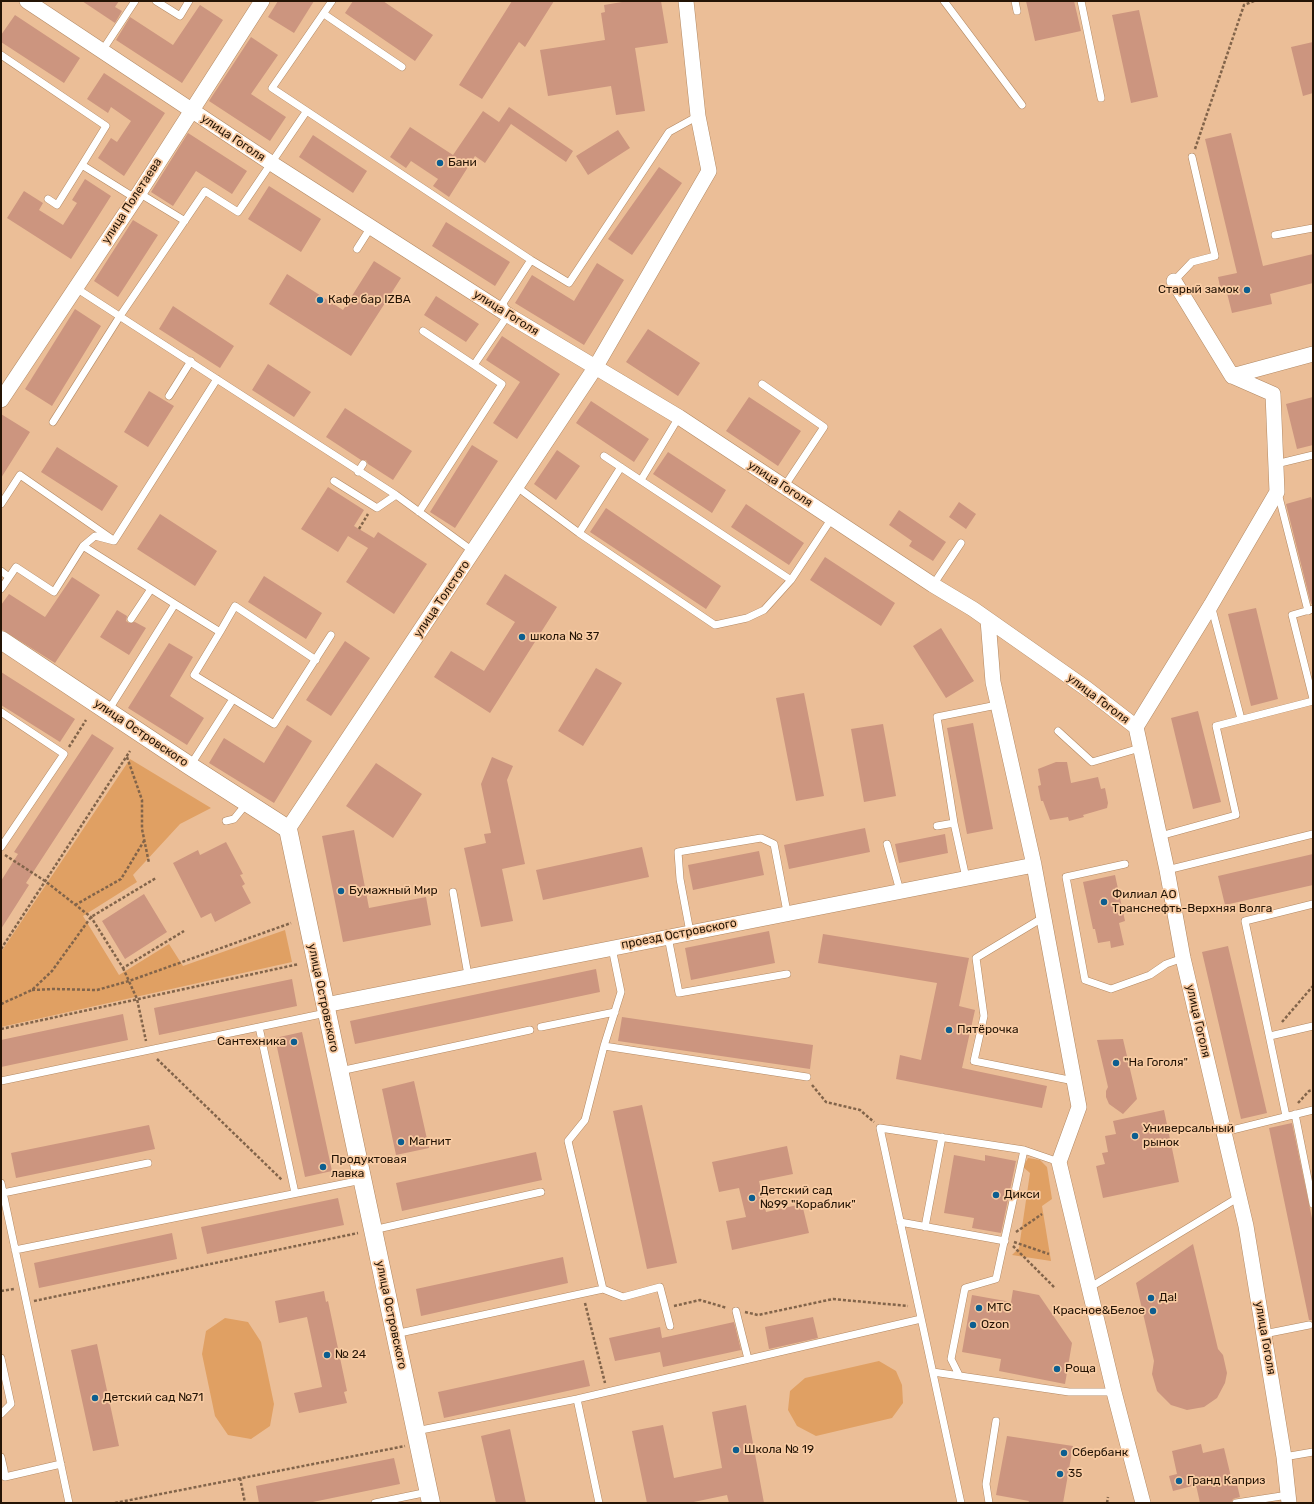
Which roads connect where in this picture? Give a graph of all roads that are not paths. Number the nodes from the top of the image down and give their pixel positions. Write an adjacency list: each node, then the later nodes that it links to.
1 (27, 1): 13 (street, улица Гоголя)
2 (135, 1): 13 (lane)
3 (156, 1): 4 (lane)
4 (189, 1)
5 (262, 1): 18 (street, улица Полетаева)
6 (332, 1): 12 (lane)
7 (686, 1): 20 (street, улица Толстого)
8 (944, 1): 17 (lane)
9 (1015, 1): 11 (lane)
10 (1081, 1): 16 (lane)
11 (1017, 11)
12 (324, 14): 15 (lane); 19 (lane)
13 (102, 51): 18 (street, улица Гоголя)
14 (1, 55): 23 (lane)
15 (402, 67)
16 (1102, 98)
17 (1022, 105)
18 (191, 110): 22 (street, улица Гоголя); 24 (street, улица Полетаева)
19 (306, 112): 22 (lane); 31 (lane)
20 (698, 116): 31 (lane); 40 (street, улица Толстого)
21 (1192, 157): 32 (lane)
22 (271, 163): 26 (lane); 27 (street, улица Гоголя)
23 (82, 165): 24 (lane); 25 (lane)
24 (137, 196): 26 (lane); 33 (street, улица Полетаева)
25 (48, 199)
26 (185, 221): 35 (lane)
27 (371, 227): 30 (lane); 34 (street, улица Гоголя)
28 (1313, 228): 29 (lane)
29 (1275, 235)
30 (357, 249)
31 (531, 260): 34 (lane)
32 (1174, 281): 41 (street)
33 (76, 288): 35 (lane); 45 (street, улица Полетаева)
34 (508, 315): 39 (lane); 40 (street, улица Гоголя)
35 (120, 316): 38 (lane); 47 (lane)
36 (423, 331): 39 (lane)
37 (1313, 354): 41 (street)
38 (191, 361): 42 (lane); 44 (lane)
39 (474, 365): 61 (lane)
40 (595, 368): 46 (street, улица Гоголя); 56 (street, улица Толстого)
41 (1232, 376): 51 (street)
42 (216, 379): 53 (lane); 64 (lane)
43 (762, 384): 57 (lane)
44 (169, 396)
45 (1, 400)
46 (679, 417): 54 (lane); 57 (street, улица Гоголя)
47 (53, 422)
48 (1313, 455): 51 (lane)
49 (604, 456): 52 (lane)
50 (363, 464): 53 (lane)
51 (1276, 464): 58 (street)
52 (621, 467): 54 (lane); 63 (lane)
53 (358, 472): 59 (lane)
54 (641, 480): 70 (lane)
55 (334, 481): 59 (lane)
56 (517, 487): 63 (lane); 67 (street, улица Толстого)
57 (784, 487): 62 (street, улица Гоголя)
58 (1277, 492): 75 (street); 76 (lane)
59 (396, 495): 61 (lane)
60 (1, 504): 64 (lane)
61 (419, 512): 67 (lane)
62 (832, 518): 70 (lane); 71 (street, улица Гоголя)
63 (579, 533): 70 (lane)
64 (114, 541): 66 (lane)
65 (961, 543): 71 (lane)
66 (83, 546): 69 (lane); 73 (lane)
67 (474, 552): 98 (street, улица Толстого)
68 (1, 571): 69 (lane)
69 (9, 577): 72 (lane)
70 (791, 580)
71 (933, 585): 78 (street, улица Гоголя)
72 (1, 589)
73 (151, 589): 74 (lane); 77 (lane)
74 (175, 604): 79 (lane); 87 (lane)
75 (1211, 605): 89 (lane); 90 (street)
76 (1310, 610): 83 (lane)
77 (131, 619)
78 (988, 620): 86 (street); 90 (street, улица Гоголя)
79 (220, 632): 82 (lane); 84 (lane)
80 (331, 635): 82 (lane)
81 (1, 640): 87 (street, улица Островского)
82 (316, 660): 84 (lane)
83 (1311, 683): 85 (lane)
84 (232, 699): 93 (lane)
85 (1313, 700): 89 (lane)
86 (997, 705): 96 (lane); 104 (street)
87 (108, 710): 93 (street, улица Островского)
88 (1, 712): 102 (lane)
89 (1242, 719): 100 (lane)
90 (1136, 727): 92 (street, улица Гоголя)
91 (1058, 731): 92 (lane)
92 (1140, 748): 100 (street, улица Гоголя)
93 (190, 766): 94 (street, улица Островского)
94 (247, 803): 95 (lane); 98 (street, улица Островского)
95 (226, 821)
96 (954, 823): 97 (lane); 106 (lane)
97 (937, 826)
98 (288, 829): 118 (street, улица Островского)
99 (1313, 834): 105 (lane)
100 (1160, 836): 105 (street, улица Гоголя)
101 (887, 844): 107 (lane)
102 (1, 847)
103 (1125, 864): 115 (lane)
104 (1034, 865): 106 (street, проезд Островского); 111 (street)
105 (1167, 870): 115 (street, улица Гоголя)
106 (966, 878): 107 (street, проезд Островского)
107 (900, 891): 110 (street, проезд Островского)
108 (453, 892): 117 (lane)
109 (1313, 904): 124 (lane)
110 (787, 912): 112 (street, проезд Островского); 112 (lane)
111 (1044, 917): 129 (street); 129 (lane)
112 (690, 932): 113 (street, проезд Островского)
113 (668, 936): 114 (street, проезд Островского); 116 (lane)
114 (612, 948): 117 (street, проезд Островского); 119 (lane)
115 (1183, 958): 133 (street, улица Гоголя)
116 (787, 974)
117 (468, 975): 118 (street, проезд Островского)
118 (325, 1009): 121 (lane); 126 (street, улица Островского)
119 (615, 1012): 122 (lane); 125 (lane)
120 (1313, 1026): 124 (lane)
121 (259, 1027): 128 (lane); 142 (lane)
122 (541, 1027)
123 (530, 1030): 126 (lane)
124 (1270, 1036): 132 (lane)
125 (604, 1046): 127 (lane); 151 (lane)
126 (339, 1071): 138 (street, улица Островского)
127 (807, 1077)
128 (1, 1081)
129 (1074, 1081): 136 (street)
130 (1313, 1110): 131 (lane)
131 (1295, 1114): 132 (lane); 144 (lane)
132 (1286, 1116): 133 (lane)
133 (1224, 1132): 143 (street, улица Гоголя)
134 (942, 1137): 135 (lane); 145 (lane); 146 (lane)
135 (1024, 1150): 136 (lane); 148 (lane)
136 (1059, 1162): 150 (street)
137 (148, 1163): 141 (lane)
138 (362, 1180): 142 (lane); 147 (street, улица Островского)
139 (1, 1183): 141 (lane)
140 (541, 1192): 147 (lane)
141 (3, 1193): 149 (lane)
142 (295, 1193): 149 (lane)
143 (1239, 1197): 150 (lane); 157 (street, улица Гоголя)
144 (1313, 1204)
145 (900, 1222): 146 (lane); 153 (lane)
146 (926, 1227): 148 (lane)
147 (373, 1230): 156 (street, улица Островского)
148 (1005, 1240): 161 (lane)
149 (16, 1250): 170 (lane)
150 (1089, 1288): 162 (street)
151 (603, 1289): 154 (lane); 156 (lane)
152 (736, 1311): 159 (lane)
153 (921, 1319): 159 (lane); 160 (lane)
154 (670, 1326)
155 (1309, 1326): 157 (lane)
156 (395, 1334): 166 (street, улица Островского)
157 (1264, 1334): 169 (street, улица Гоголя)
158 (1, 1358): 164 (lane)
159 (748, 1359): 163 (lane)
160 (933, 1372): 161 (lane); 177 (lane)
161 (959, 1375): 162 (lane)
162 (1114, 1392): 179 (street)
163 (577, 1398): 166 (lane); 176 (lane)
164 (1, 1414)
165 (996, 1421): 178 (lane)
166 (417, 1437): 172 (street, улица Островского)
167 (1313, 1452): 169 (lane)
168 (1, 1457): 171 (lane)
169 (1284, 1457): 173 (street, улица Гоголя)
170 (61, 1464): 171 (lane); 174 (lane)
171 (2, 1470)
172 (430, 1497): 175 (lane)
173 (1289, 1499): 180 (lane)
174 (70, 1503)
175 (374, 1503)
176 (599, 1503)
177 (961, 1503)
178 (988, 1503)
179 (1143, 1503)
180 (1236, 1503)

